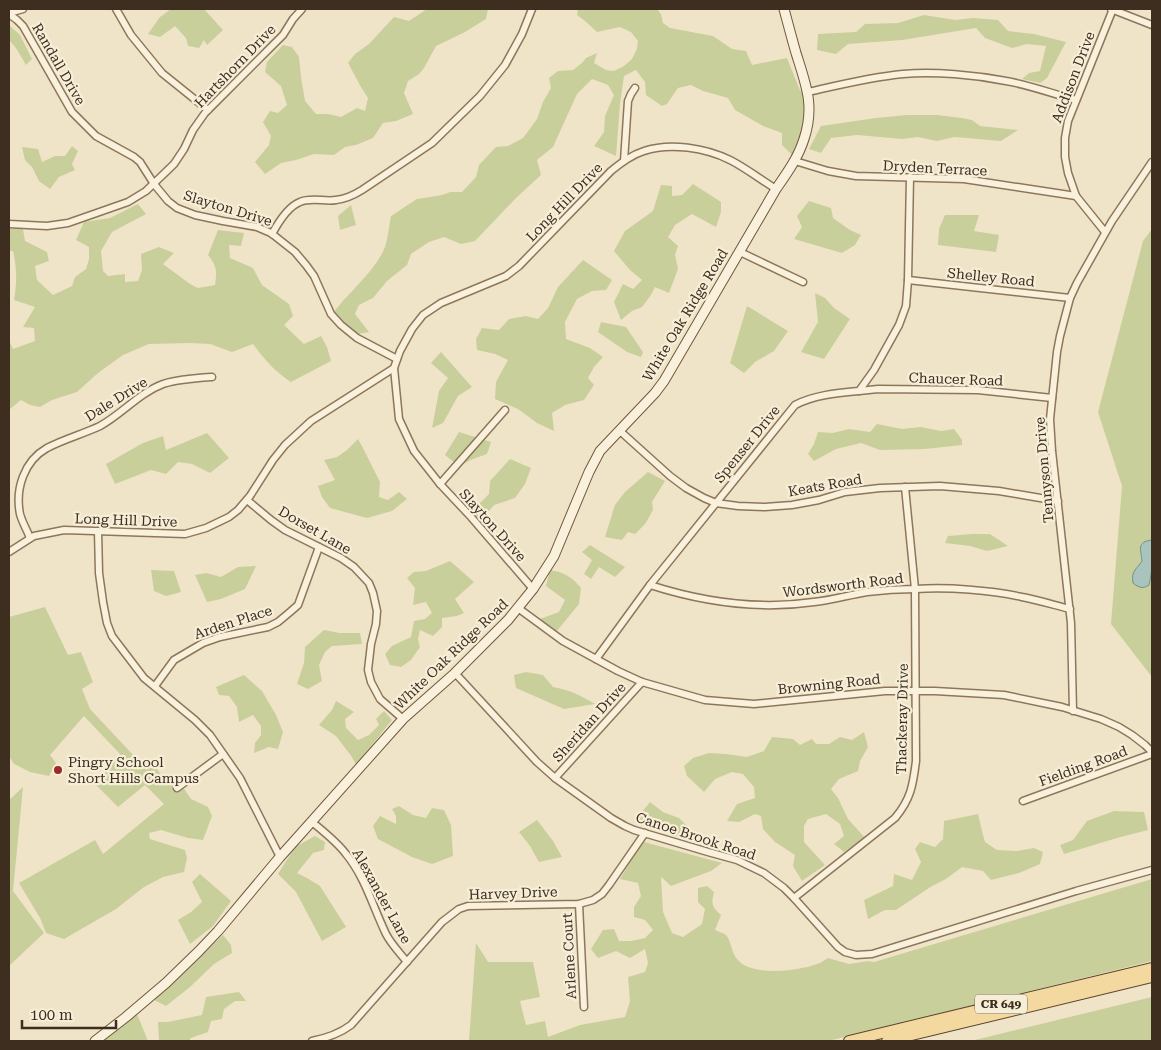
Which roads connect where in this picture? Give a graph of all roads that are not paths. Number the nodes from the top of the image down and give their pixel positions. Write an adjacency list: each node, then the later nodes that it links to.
1 (22, 9): 8 (street)
2 (116, 9): 13 (street)
3 (302, 9): 7 (street, Hartshorn Drive)
4 (532, 9): 23 (street)
5 (784, 9): 11 (street, White Oak Ridge Road)
6 (1112, 9): 9 (street); 12 (street, Addison Drive)
7 (296, 12): 13 (street, Hartshorn Drive)
8 (9, 14): 18 (street, Randall Drive)
9 (1152, 25)
10 (635, 88): 14 (street)
11 (808, 92): 12 (street); 15 (street, White Oak Ridge Road)
12 (1076, 100): 20 (street, Addison Drive)
13 (208, 110): 18 (street, Hartshorn Drive)
14 (624, 160): 19 (street, Long Hill Drive); 28 (street, Long Hill Drive)
15 (795, 161): 17 (street, Dryden Terrace); 19 (street, White Oak Ridge Road)
16 (1152, 162): 22 (street, Tennyson Drive)
17 (910, 178): 20 (street, Dryden Terrace); 25 (street)
18 (154, 184): 21 (street, Hartshorn Drive); 23 (street, Slayton Drive)
19 (776, 190): 24 (street, White Oak Ridge Road)
20 (1076, 196): 22 (street, Addison Drive)
21 (9, 224)
22 (1106, 232): 27 (street, Tennyson Drive)
23 (272, 234): 28 (street, Slayton Drive)
24 (740, 252): 26 (street); 34 (street, White Oak Ridge Road)
25 (908, 280): 27 (street, Shelley Road); 31 (street)
26 (803, 282)
27 (1070, 298): 32 (street, Tennyson Drive)
28 (397, 359): 29 (street, Long Hill Drive)
29 (394, 368): 35 (street, Slayton Drive); 37 (street, Long Hill Drive)
30 (212, 377): 41 (street, Dale Drive)
31 (859, 391): 32 (street, Chaucer Road); 39 (street, Spenser Drive)
32 (1052, 398): 38 (street, Tennyson Drive)
33 (505, 410): 35 (street)
34 (620, 431): 39 (street, Keats Road); 45 (street, White Oak Ridge Road)
35 (440, 484): 45 (street, Slayton Drive)
36 (905, 487): 38 (street, Keats Road); 39 (street, Keats Road); 46 (street, Thackeray Drive)
37 (247, 500): 40 (street, Long Hill Drive); 42 (street, Dorset Lane)
38 (1058, 502): 48 (street, Tennyson Drive)
39 (716, 503): 44 (street, Spenser Drive)
40 (98, 531): 41 (street, Long Hill Drive); 52 (street)
41 (30, 538): 43 (street, Long Hill Drive)
42 (319, 547): 52 (street, Arden Place); 55 (street, Dorset Lane)
43 (9, 552)
44 (650, 585): 46 (street, Wordsworth Road); 49 (street, Spenser Drive)
45 (533, 589): 47 (street, White Oak Ridge Road)
46 (915, 589): 48 (street, Wordsworth Road); 53 (street, Thackeray Drive)
47 (518, 608): 49 (street, Browning Road); 50 (street, White Oak Ridge Road)
48 (1070, 609): 54 (street, Tennyson Drive)
49 (596, 659): 51 (street, Browning Road)
50 (455, 673): 55 (street, White Oak Ridge Road); 58 (street, Canoe Brook Road)
51 (642, 682): 53 (street, Browning Road); 58 (street, Sheridan Drive)
52 (155, 686): 57 (street)
53 (915, 691): 54 (street, Browning Road); 65 (street, Thackeray Drive)
54 (1073, 710): 56 (street, Browning Road)
55 (403, 720): 61 (street, White Oak Ridge Road)
56 (1152, 753): 60 (street, Fielding Road)
57 (223, 754): 59 (street); 63 (street)
58 (555, 778): 62 (street, Canoe Brook Road)
59 (177, 788)
60 (1023, 801)
61 (312, 822): 63 (street, White Oak Ridge Road); 67 (street, Alexander Lane)
62 (644, 833): 65 (street, Canoe Brook Road); 66 (street, Harvey Drive)
63 (280, 856): 71 (street, White Oak Ridge Road)
64 (1152, 870): 65 (street, Canoe Brook Road)
65 (794, 898)
66 (579, 904): 67 (street, Harvey Drive); 70 (street, Arlene Court)
67 (407, 962): 72 (street, Harvey Drive)
68 (1152, 968): 73 (main road, CR 649)
69 (1152, 977): 74 (main road, CR 649)
70 (584, 1006)
71 (94, 1041)
72 (312, 1041)
73 (849, 1041)
74 (887, 1041)

